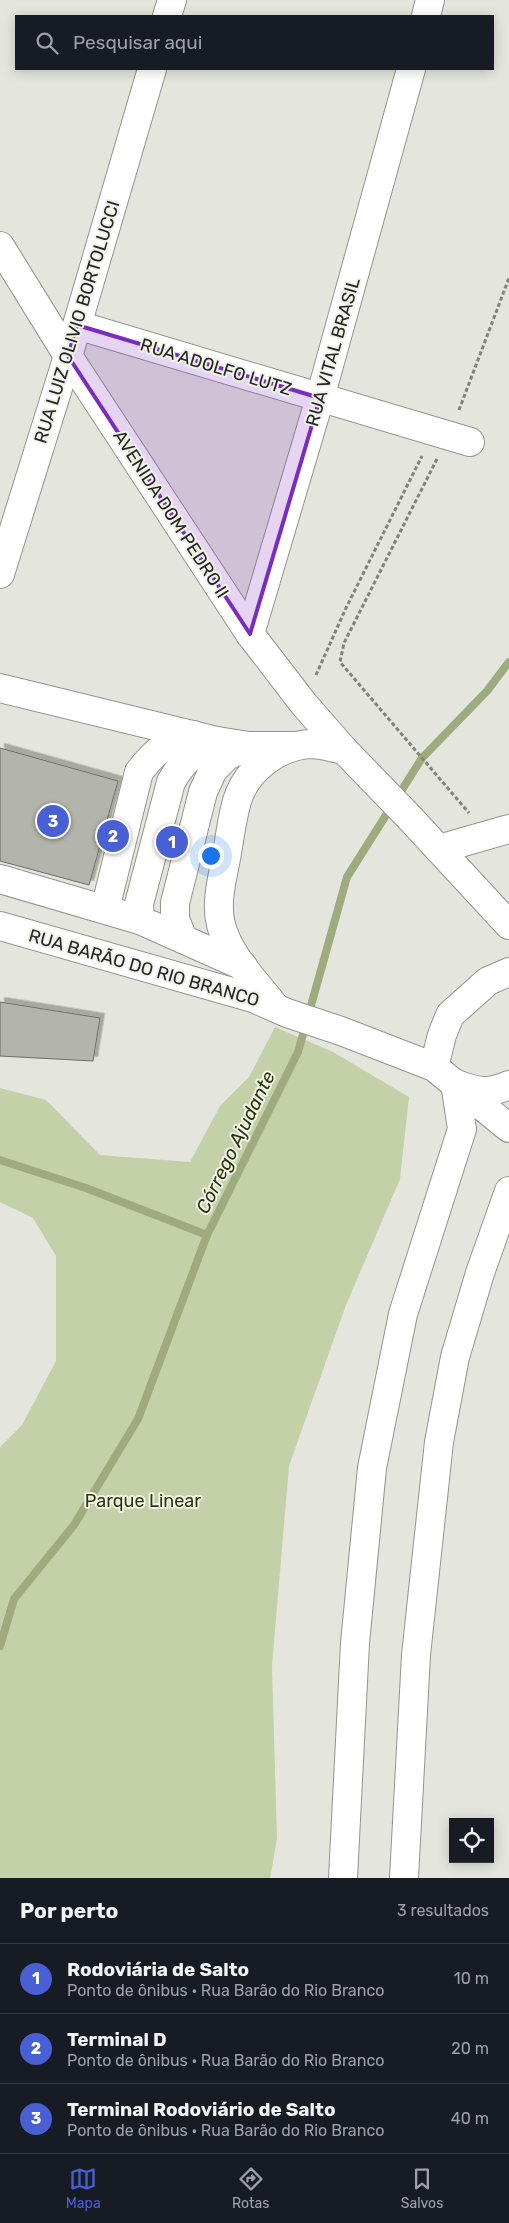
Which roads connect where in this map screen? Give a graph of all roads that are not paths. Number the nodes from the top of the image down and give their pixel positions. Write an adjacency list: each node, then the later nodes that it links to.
1 (172, 0): 3 (street)
2 (430, 0): 4 (street)
3 (167, 15)
4 (426, 15)
5 (152, 70): 8 (street, RUA LUIZ OLIVIO BORTOLUCCI)
6 (411, 70): 10 (street, RUA VITAL BRASIL)
7 (0, 246): 9 (street, AVENIDA DOM PEDRO II)
8 (77, 325): 9 (street, RUA LUIZ OLIVIO BORTOLUCCI); 10 (street, RUA ADOLFO LUTZ)
9 (68, 356): 12 (street, RUA LUIZ OLIVIO BORTOLUCCI); 13 (street, AVENIDA DOM PEDRO II)
10 (320, 398): 11 (street, RUA ADOLFO LUTZ); 13 (street, RUA VITAL BRASIL)
11 (459, 439)
12 (0, 574)
13 (250, 634): 18 (street, AVENIDA DOM PEDRO II)
14 (0, 688): 15 (street)
15 (205, 738): 16 (street); 22 (street); 23 (street)
16 (249, 746): 17 (street); 26 (street)
17 (292, 746): 18 (street); 27 (street)
18 (353, 759): 20 (street, AVENIDA DOM PEDRO II)
19 (509, 830): 20 (street)
20 (439, 849): 25 (street, AVENIDA DOM PEDRO II)
21 (0, 879): 22 (street)
22 (105, 909): 23 (street)
23 (140, 920): 26 (street)
24 (0, 926): 29 (street, RUA BARÃO DO RIO BRANCO)
25 (509, 926)
26 (182, 939): 27 (street)
27 (243, 966): 29 (street)
28 (509, 972): 30 (street)
29 (281, 1010): 30 (street, RUA BARÃO DO RIO BRANCO)
30 (444, 1075): 31 (street, RUA BARÃO DO RIO BRANCO); 32 (street); 34 (street)
31 (509, 1085)
32 (509, 1128)
33 (509, 1190): 35 (street)
34 (344, 1878)
35 (404, 1878)

